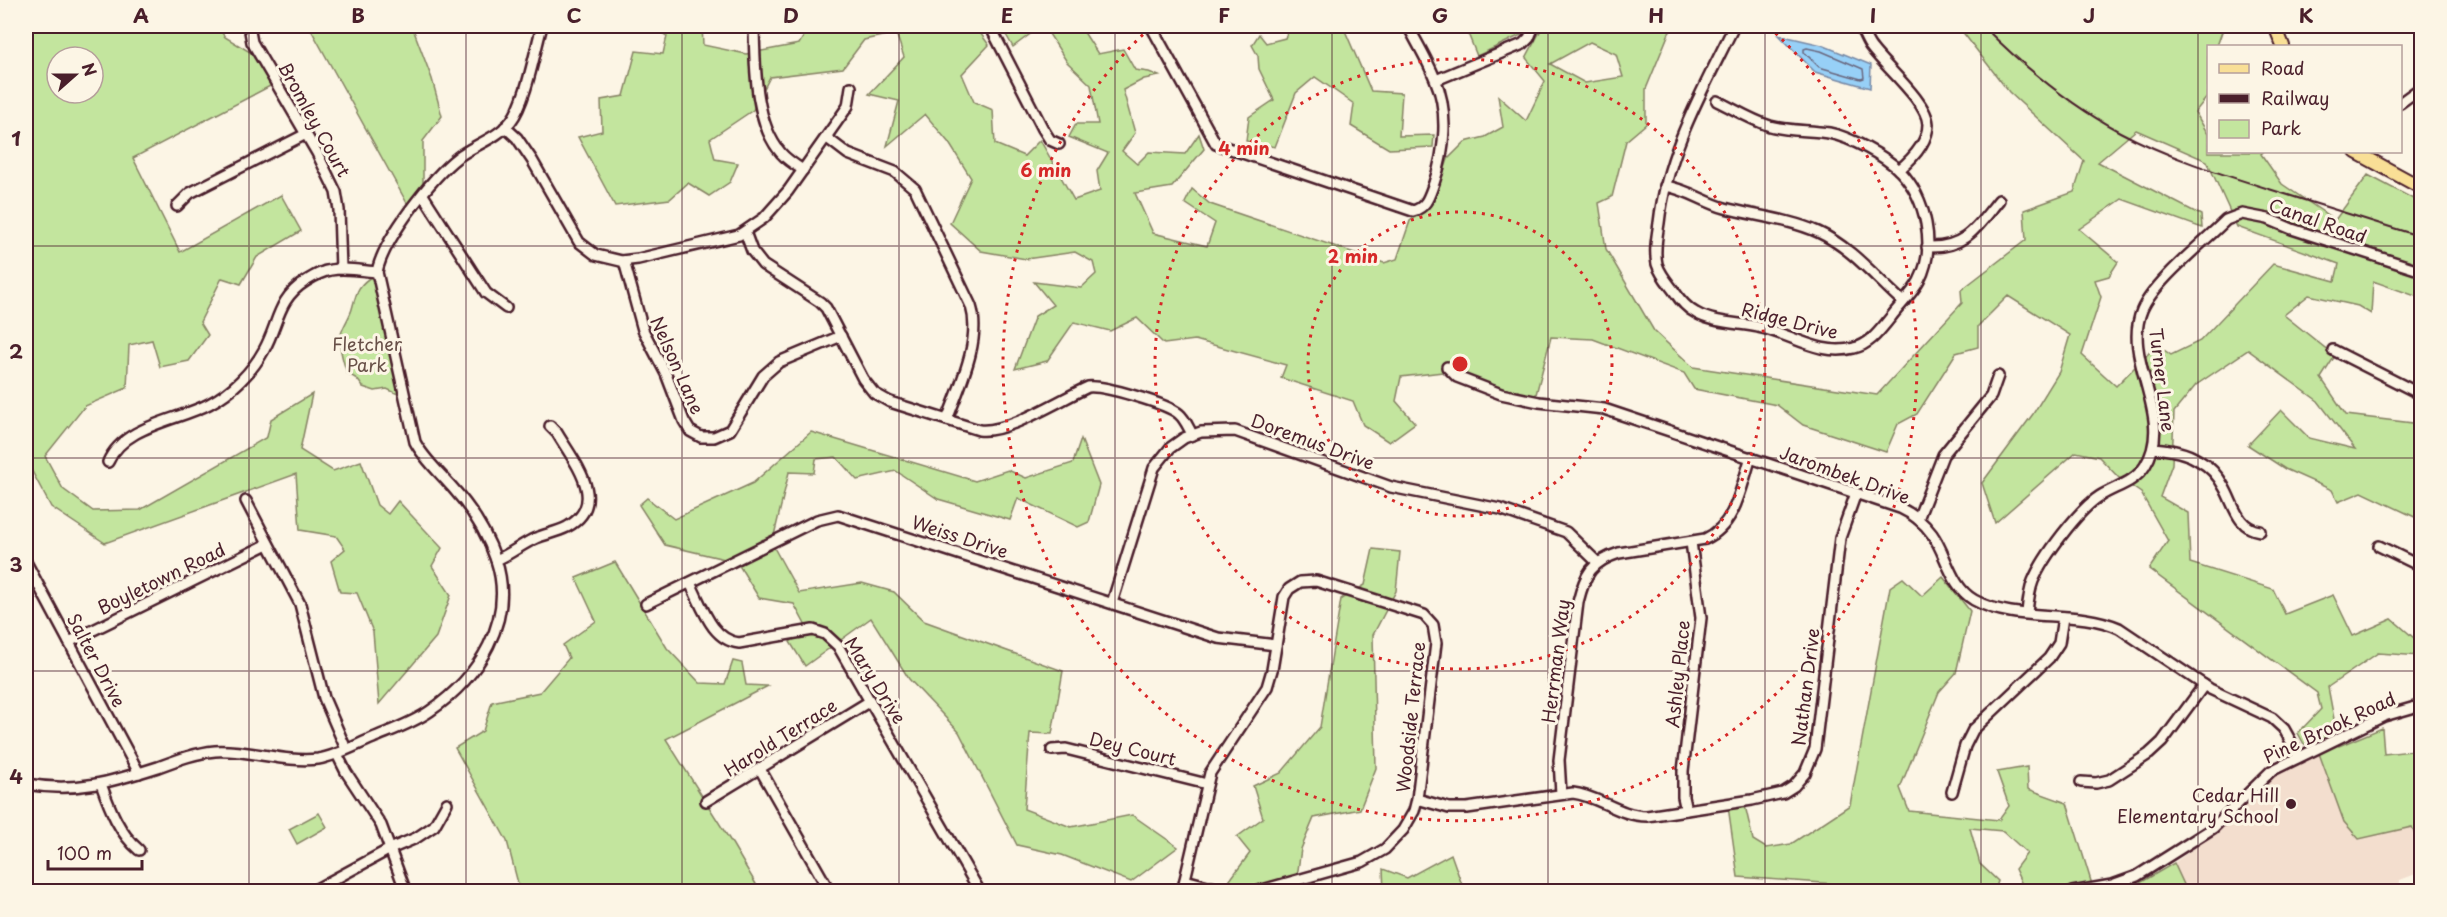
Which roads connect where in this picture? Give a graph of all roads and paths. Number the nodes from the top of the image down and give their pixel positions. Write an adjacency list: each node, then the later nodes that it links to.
1 (249, 26): 18 (street, Bromley Court)
2 (542, 26): 17 (street)
3 (754, 26): 22 (street)
4 (990, 26): 20 (street)
5 (1151, 26): 12 (street)
6 (1408, 26): 12 (street)
7 (1534, 26): 12 (street)
8 (1734, 26): 24 (street, Ridge Drive)
9 (1860, 26): 23 (street)
10 (2275, 26): 11 (main road)
11 (2283, 45)
12 (1436, 80)
13 (851, 87): 19 (street)
14 (2421, 87): 16 (street)
15 (1717, 101): 23 (street, Ridge Drive)
16 (2402, 101)
17 (505, 127): 26 (street); 32 (street)
18 (306, 134): 28 (street); 33 (street, Bromley Court)
19 (827, 138): 22 (street); 43 (street)
20 (1059, 144)
21 (2358, 153): 25 (main road)
22 (803, 170): 29 (street)
23 (1899, 170): 31 (street, Ridge Drive)
24 (1665, 186): 36 (street); 36 (street, Ridge Drive)
25 (2421, 188)
26 (423, 195): 35 (street); 37 (street)
27 (1999, 200): 31 (street)
28 (177, 206)
29 (745, 232): 32 (street); 38 (street)
30 (2210, 236): 34 (street, Canal Road); 46 (street, Turner Lane)
31 (1927, 247): 36 (street, Ridge Drive)
32 (624, 261): 38 (street, Nelson Lane)
33 (341, 269): 35 (street); 48 (street)
34 (2421, 271)
35 (377, 272): 56 (street)
36 (1903, 302)
37 (506, 308)
38 (841, 336): 43 (street)
39 (2333, 350): 42 (street)
40 (1447, 367): 47 (street, Jarombek Drive)
41 (1998, 376): 51 (street)
42 (2421, 395)
43 (947, 420): 45 (street)
44 (550, 426): 56 (street)
45 (1192, 434): 58 (street, Doremus Drive); 61 (street, Doremus Drive)
46 (2153, 448): 52 (street); 63 (street, Turner Lane)
47 (1751, 457): 49 (street, Jarombek Drive); 53 (street)
48 (108, 462)
49 (1856, 493): 51 (street, Jarombek Drive); 84 (street, Nathan Drive)
50 (246, 501): 54 (street)
51 (1918, 519): 63 (street, Jarombek Drive)
52 (2260, 531)
53 (1691, 542): 58 (street); 84 (street, Ashley Place)
54 (268, 544): 65 (street, Boyletown Road); 71 (street)
55 (2379, 546): 59 (street)
56 (496, 560): 71 (street)
57 (26, 562): 65 (street, Salter Drive)
58 (1598, 562): 80 (street, Herrman Way)
59 (2421, 567)
60 (690, 583): 61 (street, Weiss Drive); 62 (street, Weiss Drive); 68 (street, Mary Drive)
61 (1112, 603): 66 (street, Weiss Drive)
62 (646, 604)
63 (2027, 613): 64 (street, Jarombek Drive)
64 (2063, 617): 67 (street, Jarombek Drive); 79 (street)
65 (69, 642): 74 (street, Salter Drive)
66 (1276, 645): 78 (street, Woodside Terrace); 81 (street, Woodside Terrace)
67 (2204, 685): 72 (street, Jarombek Drive); 75 (street)
68 (870, 701): 73 (street, Harold Terrace); 91 (street, Mary Drive)
69 (2421, 705): 72 (street, Pine Brook Road)
70 (1052, 750): 78 (street, Dey Court)
71 (342, 751): 74 (street); 85 (street)
72 (2299, 756): 95 (street, Pine Brook Road)
73 (760, 769): 82 (street, Harold Terrace); 90 (street)
74 (139, 773): 77 (street)
75 (2081, 782)
76 (26, 784): 77 (street)
77 (101, 784): 86 (street)
78 (1207, 784): 87 (street, Woodside Terrace)
79 (1952, 792)
80 (1562, 794): 81 (street); 84 (street, Nathan Drive)
81 (1418, 799): 94 (street, Woodside Terrace)
82 (706, 801)
83 (447, 803): 85 (street)
84 (1686, 810)
85 (390, 849): 88 (street); 89 (street)
86 (139, 850)
87 (1185, 880): 92 (street, Woodside Terrace); 93 (street)
88 (312, 891)
89 (406, 891)
90 (830, 891)
91 (980, 891)
92 (1182, 891)
93 (1230, 891)
94 (1255, 891)
95 (2072, 891)

